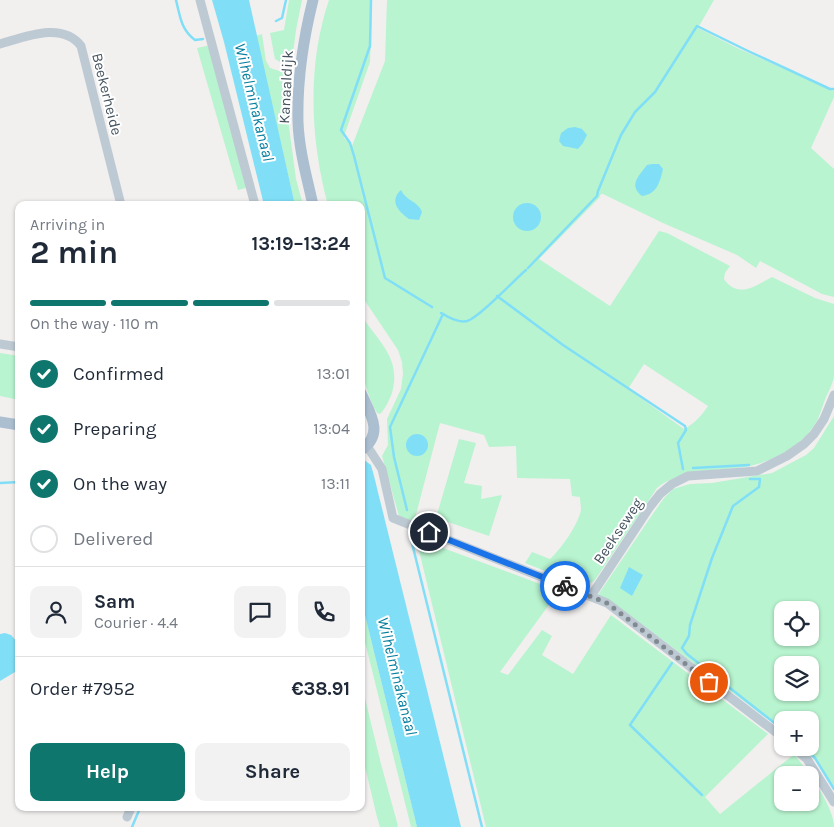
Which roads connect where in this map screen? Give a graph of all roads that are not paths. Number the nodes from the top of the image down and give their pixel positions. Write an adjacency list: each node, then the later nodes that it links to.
1 (200, 0): 5 (street)
2 (313, 0): 6 (main road, Kanaaldijk)
3 (0, 44): 4 (street, Beekerheide)
4 (120, 201)
5 (254, 201)
6 (312, 201)
7 (0, 344): 8 (street)
8 (15, 346)
9 (834, 395): 15 (street, Beekseweg)
10 (365, 402): 13 (main road)
11 (0, 422): 12 (main road)
12 (15, 424)
13 (365, 447)
14 (365, 449): 15 (street)
15 (591, 596): 16 (street)
16 (774, 731)
17 (803, 756): 18 (street)
18 (834, 802)
19 (130, 811): 20 (street)
20 (127, 817)

